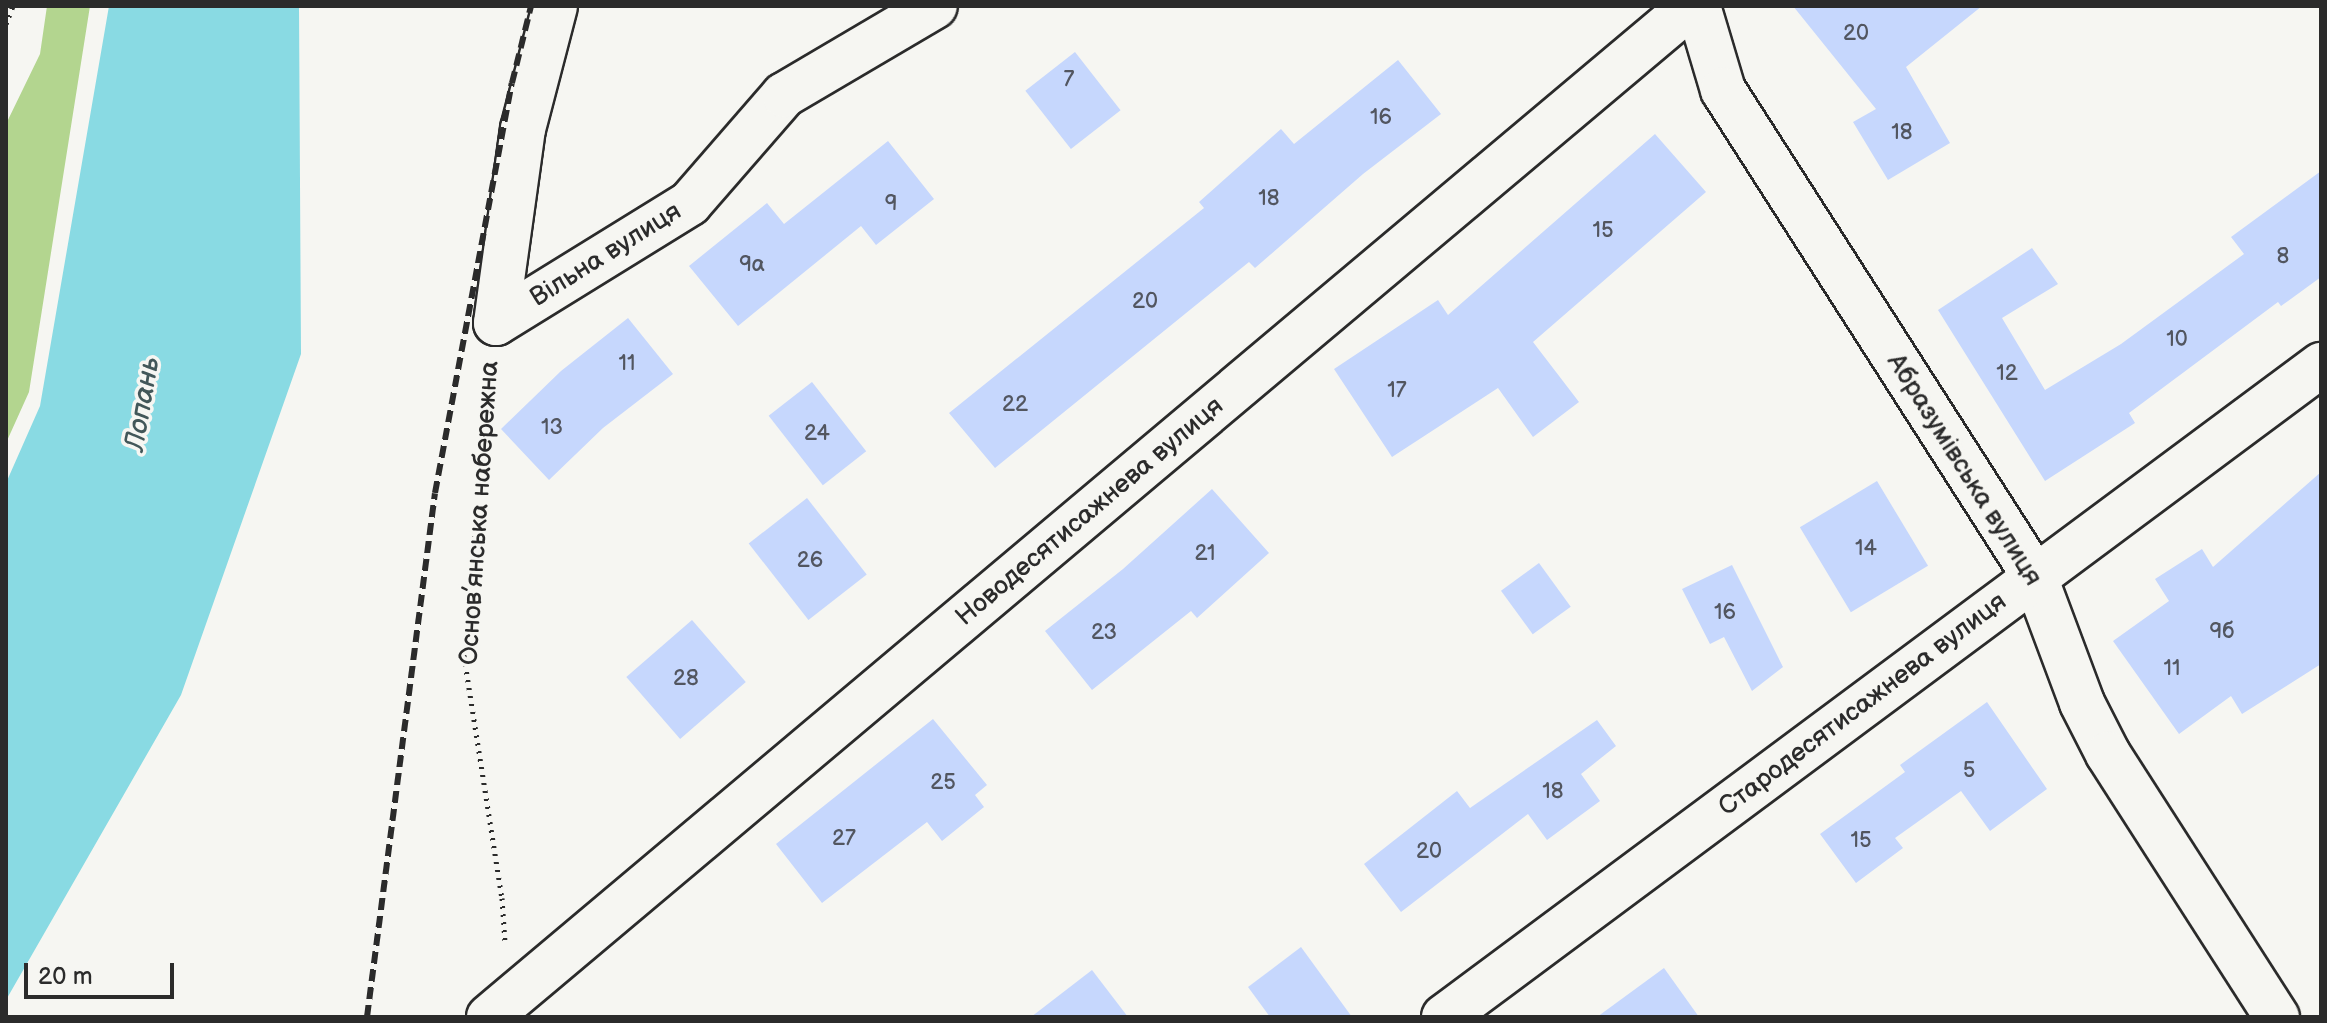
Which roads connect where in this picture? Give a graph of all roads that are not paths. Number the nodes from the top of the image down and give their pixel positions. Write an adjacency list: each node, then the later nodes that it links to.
1 (555, 6): 5 (street, Основ’янська набережна)
2 (935, 6): 5 (street, Вільна вулиця)
3 (1691, 6): 8 (street, Новодесятисажнева вулиця)
4 (1698, 6): 7 (street, Абразумівська вулиця)
5 (496, 323)
6 (2321, 365): 7 (street, Стародесятисажнева вулиця)
7 (2035, 577): 9 (street, Стародесятисажнева вулиця); 10 (street, Абразумівська вулиця)
8 (489, 1017)
9 (1444, 1017)
10 (2277, 1017)

